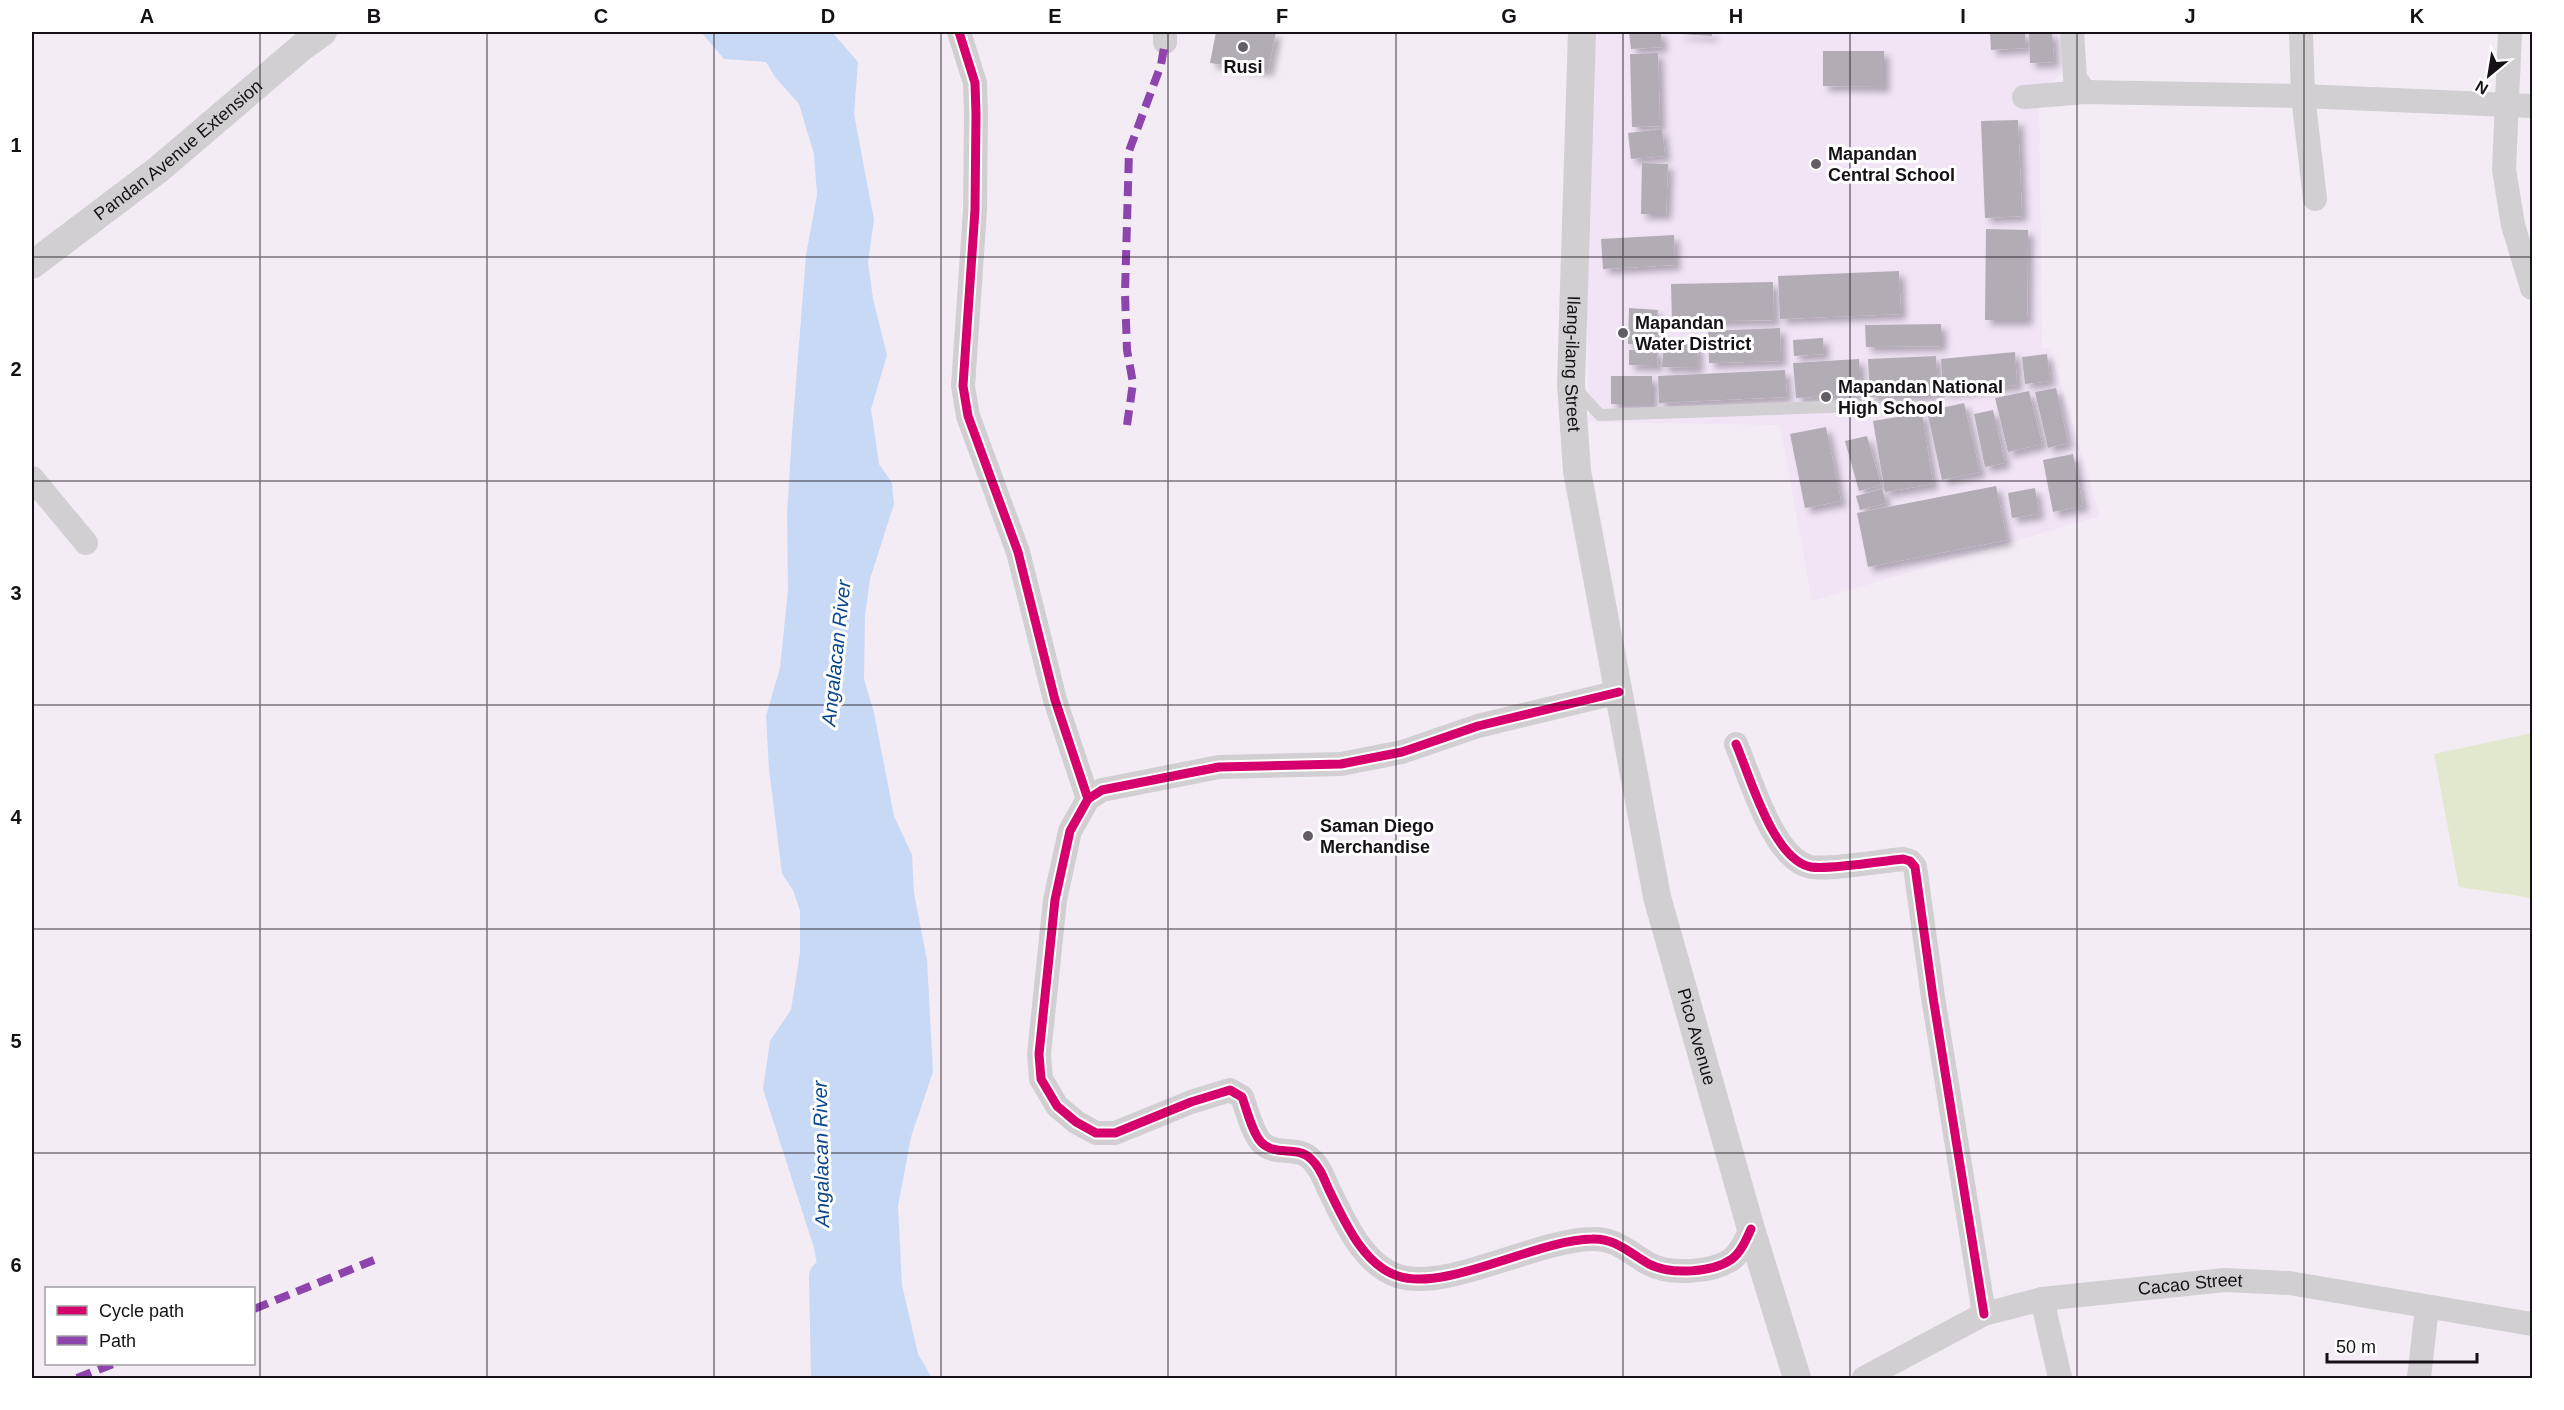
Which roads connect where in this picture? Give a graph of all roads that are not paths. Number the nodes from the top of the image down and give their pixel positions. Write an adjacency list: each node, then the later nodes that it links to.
1 (323, 32): 13 (street, Pandan Avenue Extension)
2 (959, 32): 21 (street)
3 (1582, 32): 15 (street, Ilang-ilang Street)
4 (2072, 32): 7 (street)
5 (2301, 32): 8 (street)
6 (2510, 32): 10 (street)
7 (2085, 93): 8 (street); 9 (street)
8 (2302, 96): 10 (street); 12 (street)
9 (2024, 97)
10 (2508, 106): 11 (street); 14 (street)
11 (2532, 106)
12 (2315, 199)
13 (32, 265)
14 (2532, 288)
15 (1571, 384): 16 (lane); 19 (street, Ilang-ilang Street)
16 (1858, 406)
17 (32, 478): 18 (street)
18 (86, 543)
19 (1619, 692): 21 (street); 22 (street, Pico Avenue)
20 (1736, 744): 25 (street)
21 (1088, 799): 22 (street)
22 (1751, 1229): 27 (street, Pico Avenue)
23 (2042, 1299): 24 (street, Cacao Street); 25 (street, Cacao Street); 29 (street)
24 (2427, 1306): 26 (street, Cacao Street); 30 (street)
25 (1983, 1314): 28 (street, Cacao Street)
26 (2532, 1324)
27 (1797, 1378)
28 (1864, 1378)
29 (2060, 1378)
30 (2419, 1378)

